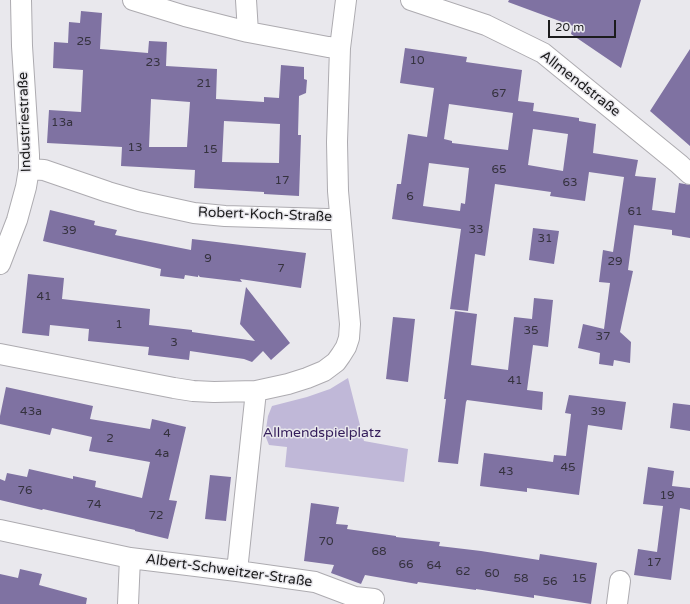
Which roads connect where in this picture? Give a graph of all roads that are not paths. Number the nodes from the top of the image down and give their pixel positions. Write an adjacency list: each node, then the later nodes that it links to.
1 (21, 0): 8 (street, Industriestraße)
2 (246, 0): 6 (street)
3 (346, 0): 7 (street, Robert-Koch-Straße)
4 (411, 0): 9 (street, Allmendstraße)
5 (136, 1): 6 (street)
6 (248, 32): 7 (street)
7 (340, 48): 10 (street, Robert-Koch-Straße)
8 (29, 169): 10 (street, Robert-Koch-Straße); 11 (street, Industriestraße)
9 (690, 174)
10 (340, 218): 13 (street, Robert-Koch-Straße)
11 (0, 264)
12 (0, 354): 13 (street, Robert-Koch-Straße)
13 (256, 391): 16 (street)
14 (0, 530): 15 (street, Albert-Schweitzer-Straße)
15 (130, 558): 16 (street, Albert-Schweitzer-Straße); 19 (street, Albert-Schweitzer-Straße)
16 (237, 571): 18 (street, Albert-Schweitzer-Straße)
17 (620, 581): 20 (street)
18 (374, 599)
19 (128, 604)
20 (617, 604)

